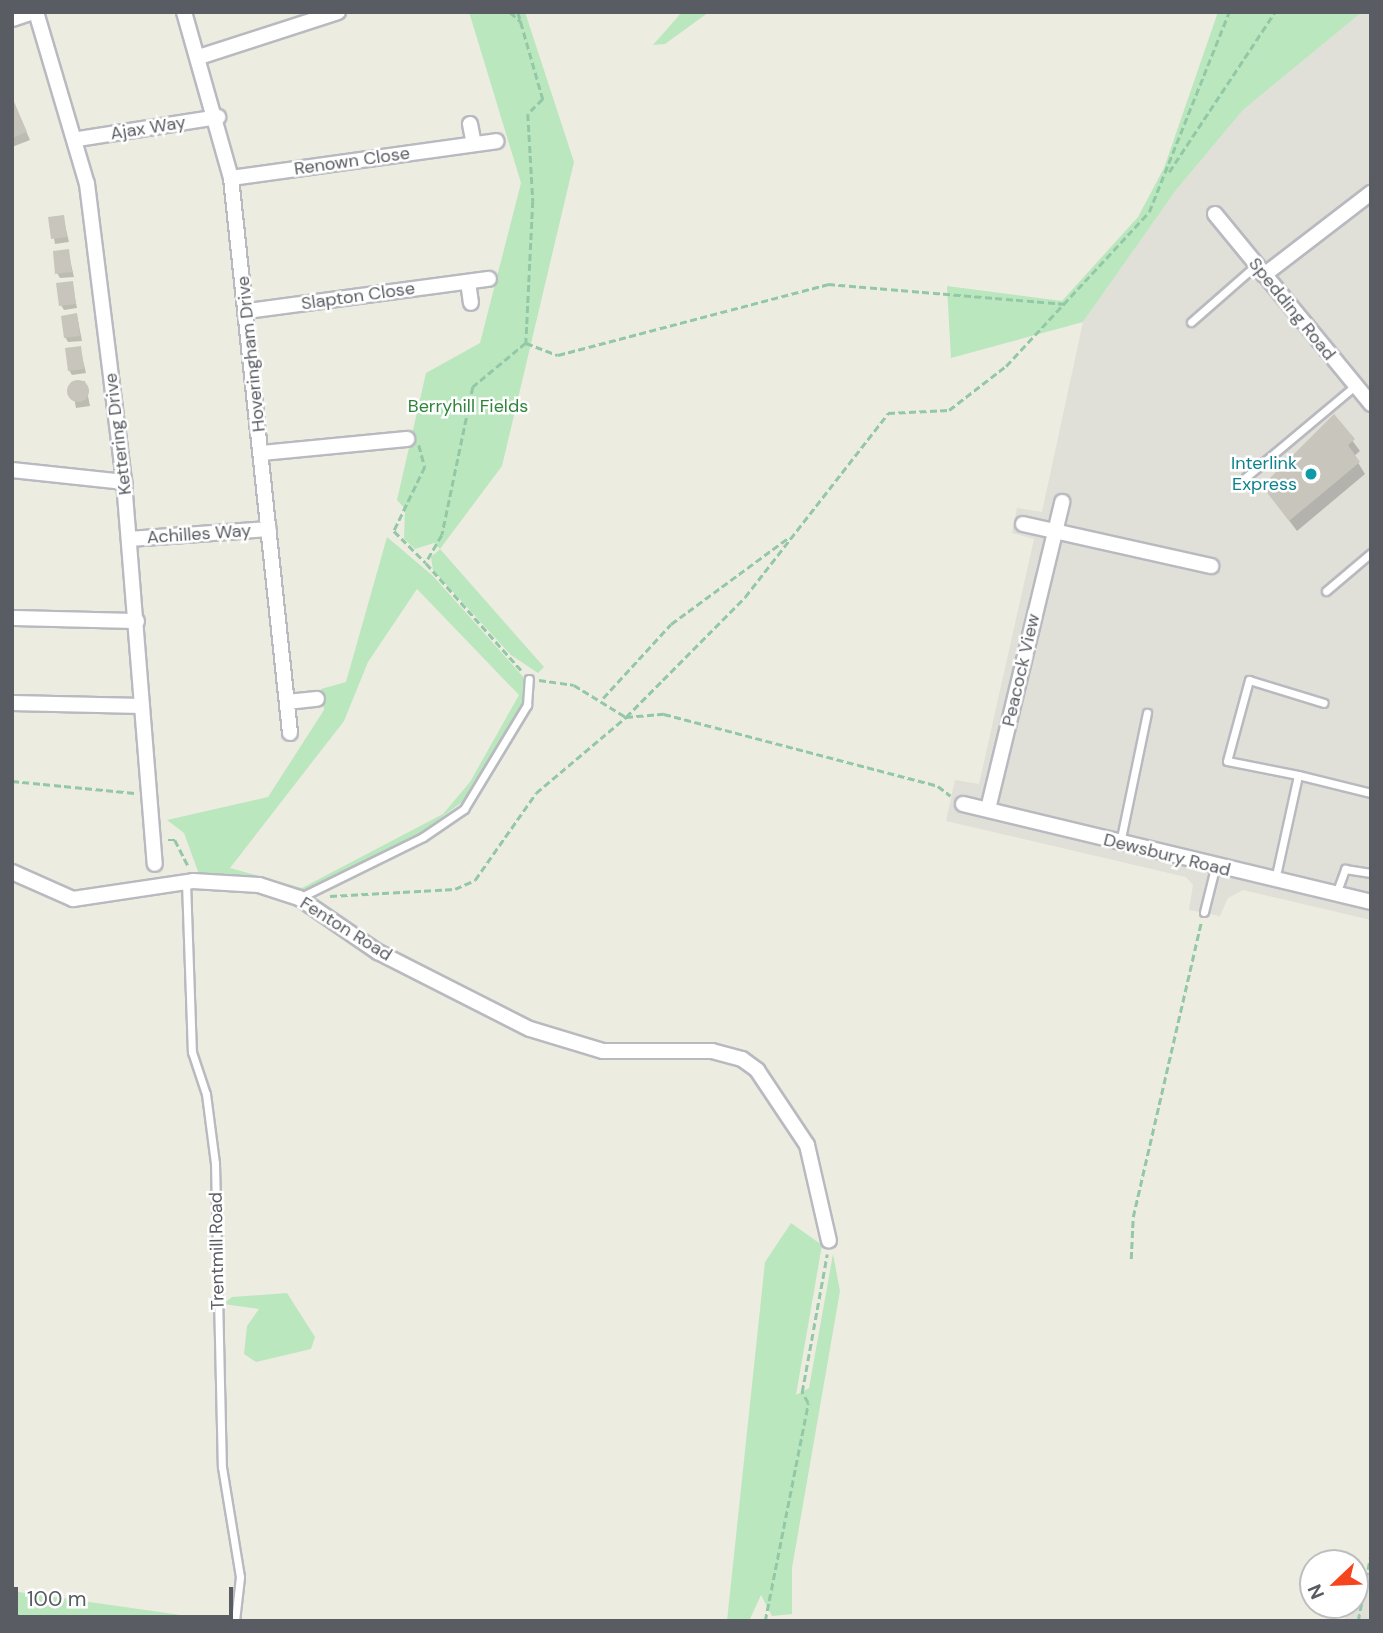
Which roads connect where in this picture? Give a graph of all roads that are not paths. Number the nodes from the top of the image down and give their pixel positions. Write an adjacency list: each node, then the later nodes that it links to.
1 (34, 12): 4 (street); 8 (street, Kettering Drive)
2 (184, 12): 5 (street, Hoveringham Drive)
3 (338, 12): 5 (street)
4 (12, 19)
5 (199, 57): 6 (street, Hoveringham Drive)
6 (218, 117): 8 (street, Ajax Way); 11 (street, Hoveringham Drive)
7 (470, 124): 10 (street)
8 (78, 139): 28 (street, Kettering Drive)
9 (496, 141): 10 (street, Renown Close)
10 (474, 144): 11 (street, Renown Close)
11 (231, 178): 18 (street, Hoveringham Drive)
12 (1371, 193): 14 (street)
13 (1215, 214): 14 (street, Spedding Road)
14 (1260, 270): 19 (lane); 20 (street, Spedding Road)
15 (489, 279): 16 (street, Slapton Close)
16 (468, 282): 17 (street); 18 (street, Slapton Close)
17 (471, 303)
18 (248, 311): 25 (street, Hoveringham Drive)
19 (1191, 322)
20 (1355, 386): 21 (street, Spedding Road); 27 (lane)
21 (1371, 404)
22 (377, 426): 24 (street)
23 (407, 439): 24 (street)
24 (379, 442): 25 (street)
25 (261, 453): 31 (street, Hoveringham Drive)
26 (12, 470): 28 (street)
27 (1246, 477)
28 (124, 482): 33 (street, Kettering Drive)
29 (1062, 502): 32 (street, Peacock View)
30 (1023, 524): 32 (street)
31 (270, 529): 33 (street, Achilles Way); 41 (street, Hoveringham Drive)
32 (1054, 531): 35 (street); 50 (street, Peacock View)
33 (129, 539): 38 (street, Kettering Drive)
34 (1371, 554): 36 (lane)
35 (1211, 566)
36 (1325, 590)
37 (12, 618): 38 (street)
38 (137, 621): 44 (street, Kettering Drive)
39 (529, 679): 59 (lane)
40 (317, 699): 41 (street)
41 (287, 702): 46 (street, Hoveringham Drive)
42 (1324, 703): 47 (lane)
43 (12, 704): 44 (street)
44 (142, 706): 52 (street, Kettering Drive)
45 (1147, 713): 51 (lane)
46 (290, 733)
47 (1298, 775): 48 (lane); 56 (lane)
48 (1371, 793)
49 (964, 804): 50 (street, Dewsbury Road)
50 (988, 809): 51 (street, Dewsbury Road)
51 (1120, 843): 53 (street, Dewsbury Road)
52 (155, 864)
53 (1215, 868): 56 (street, Dewsbury Road); 61 (lane)
54 (12, 872): 57 (street, Fenton Road)
55 (1371, 873): 58 (lane)
56 (1275, 881): 58 (street, Dewsbury Road)
57 (190, 882): 59 (street, Fenton Road); 63 (lane, Trentmill Road)
58 (1336, 894): 60 (street, Dewsbury Road)
59 (299, 898): 62 (street, Fenton Road)
60 (1371, 902)
61 (1204, 912)
62 (829, 1241)
63 (235, 1621)

